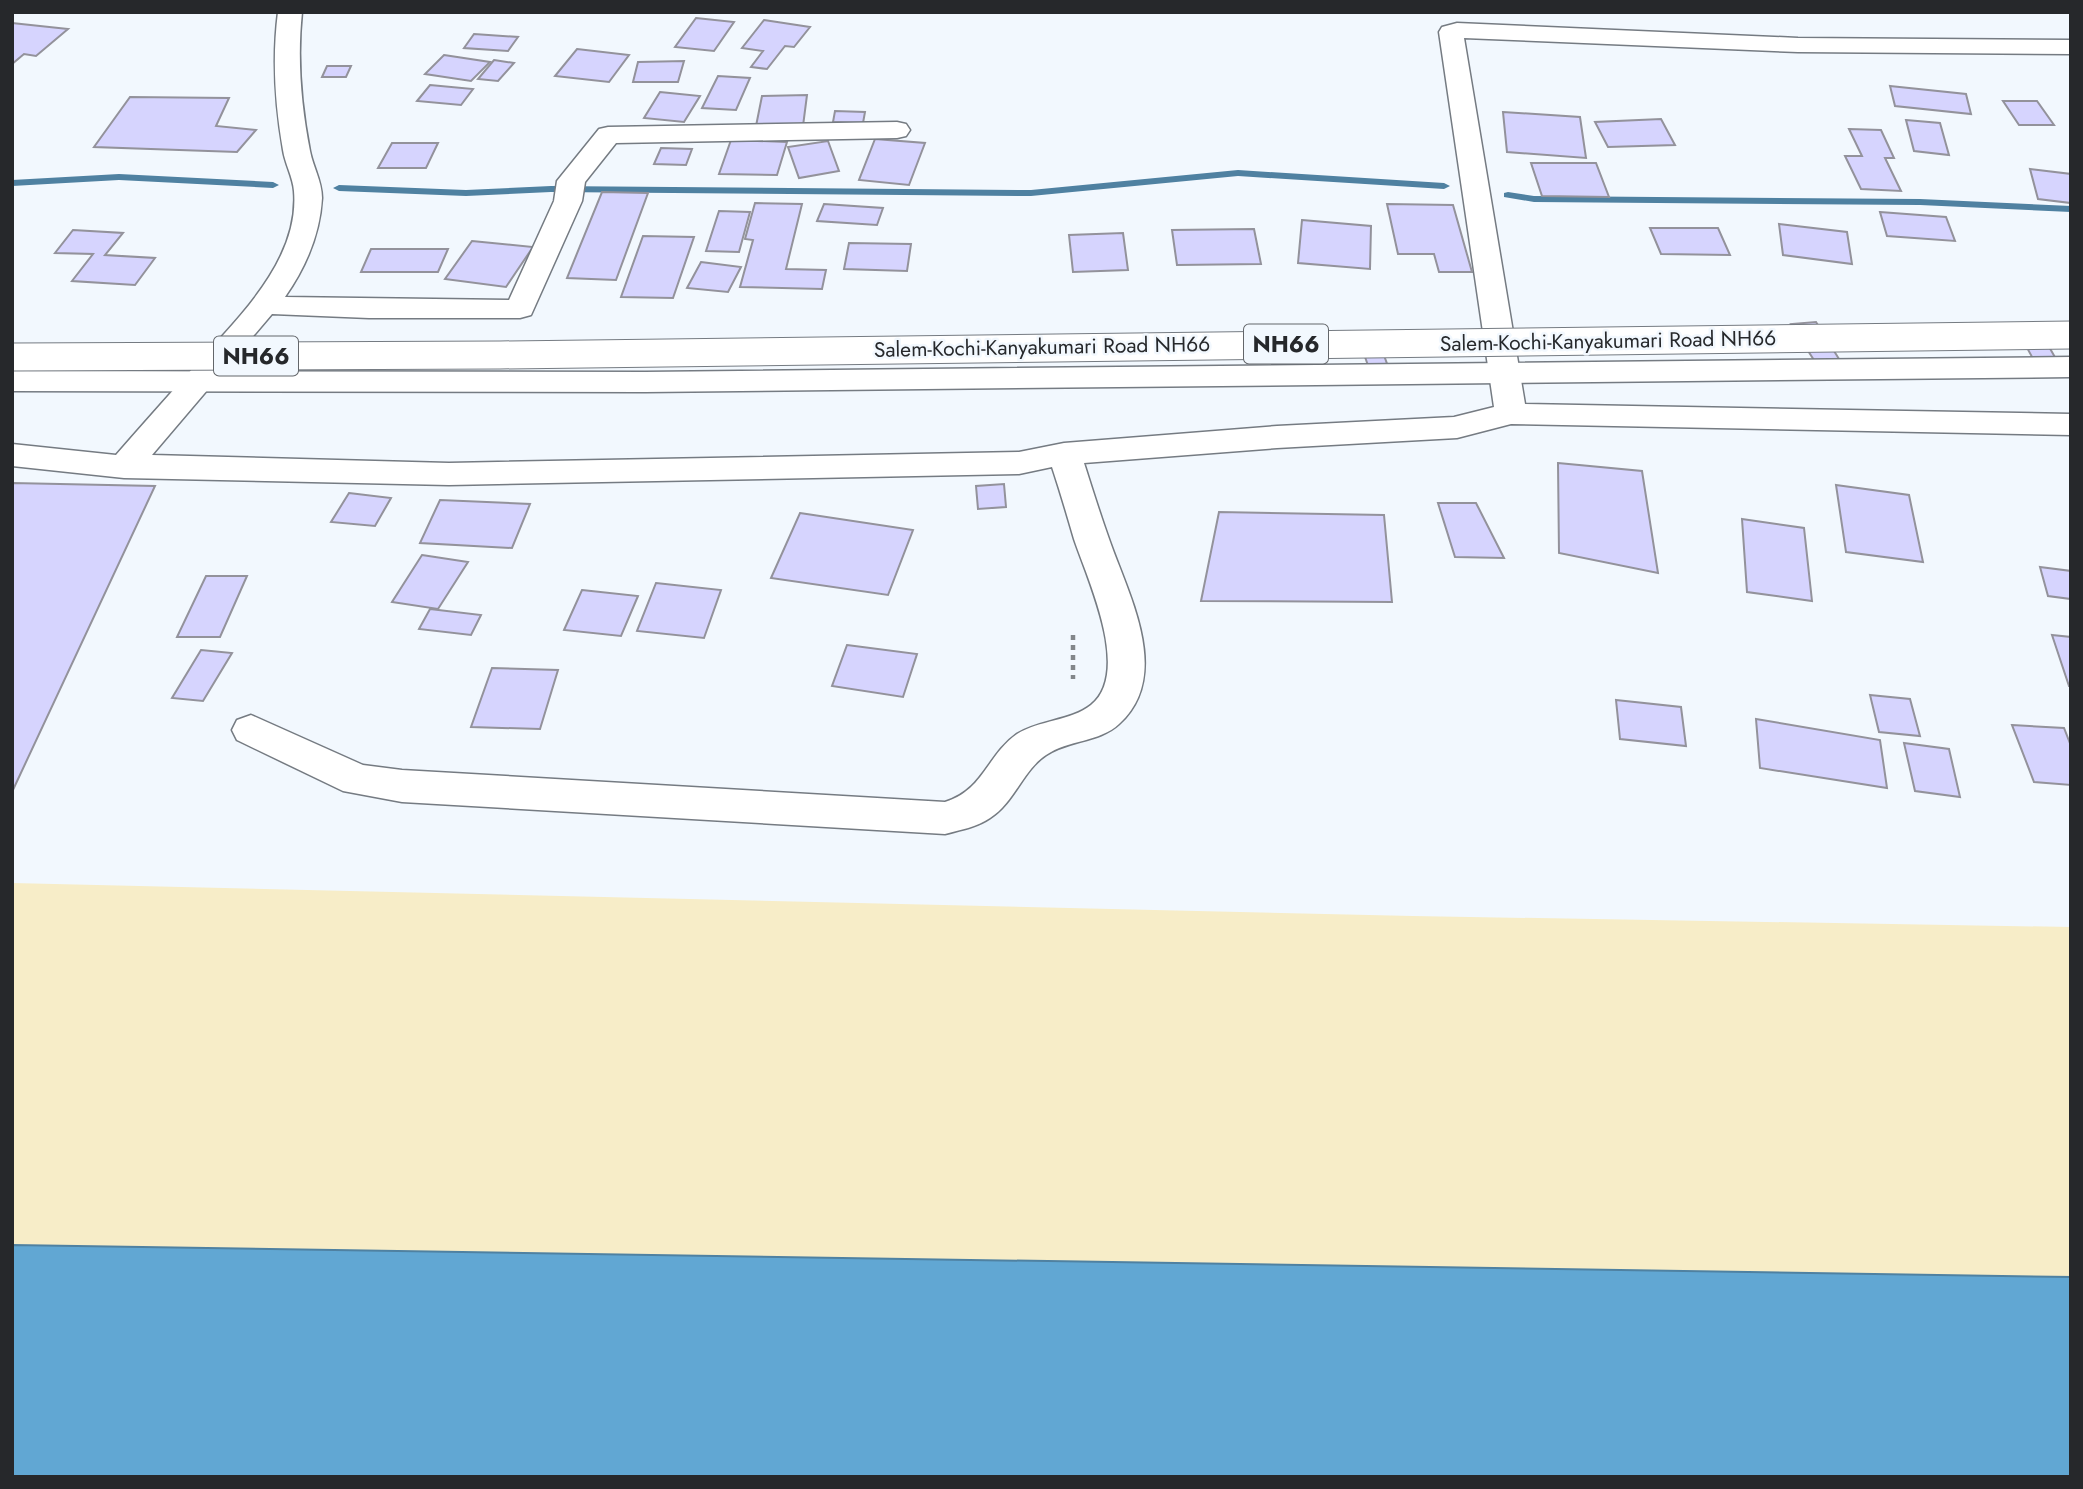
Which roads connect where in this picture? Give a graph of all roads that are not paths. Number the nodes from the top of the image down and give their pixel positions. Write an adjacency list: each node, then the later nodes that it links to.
1 (290, 12): 5 (main road)
2 (1454, 21): 3 (main road); 9 (main road)
3 (2071, 47)
4 (897, 130): 5 (main road)
5 (266, 305): 11 (main road)
6 (2071, 335): 7 (main road, Salem-Kochi-Kanyakumari Road NH66 / NH66, bridge)
7 (12, 357)
8 (2071, 367): 9 (main road)
9 (1505, 373): 11 (main road); 12 (main road)
10 (12, 381): 11 (main road)
11 (198, 383): 16 (main road)
12 (1511, 414): 13 (main road); 14 (main road)
13 (2071, 425)
14 (1063, 454): 16 (main road); 17 (main road)
15 (12, 455): 16 (main road)
16 (124, 467)
17 (251, 730)

